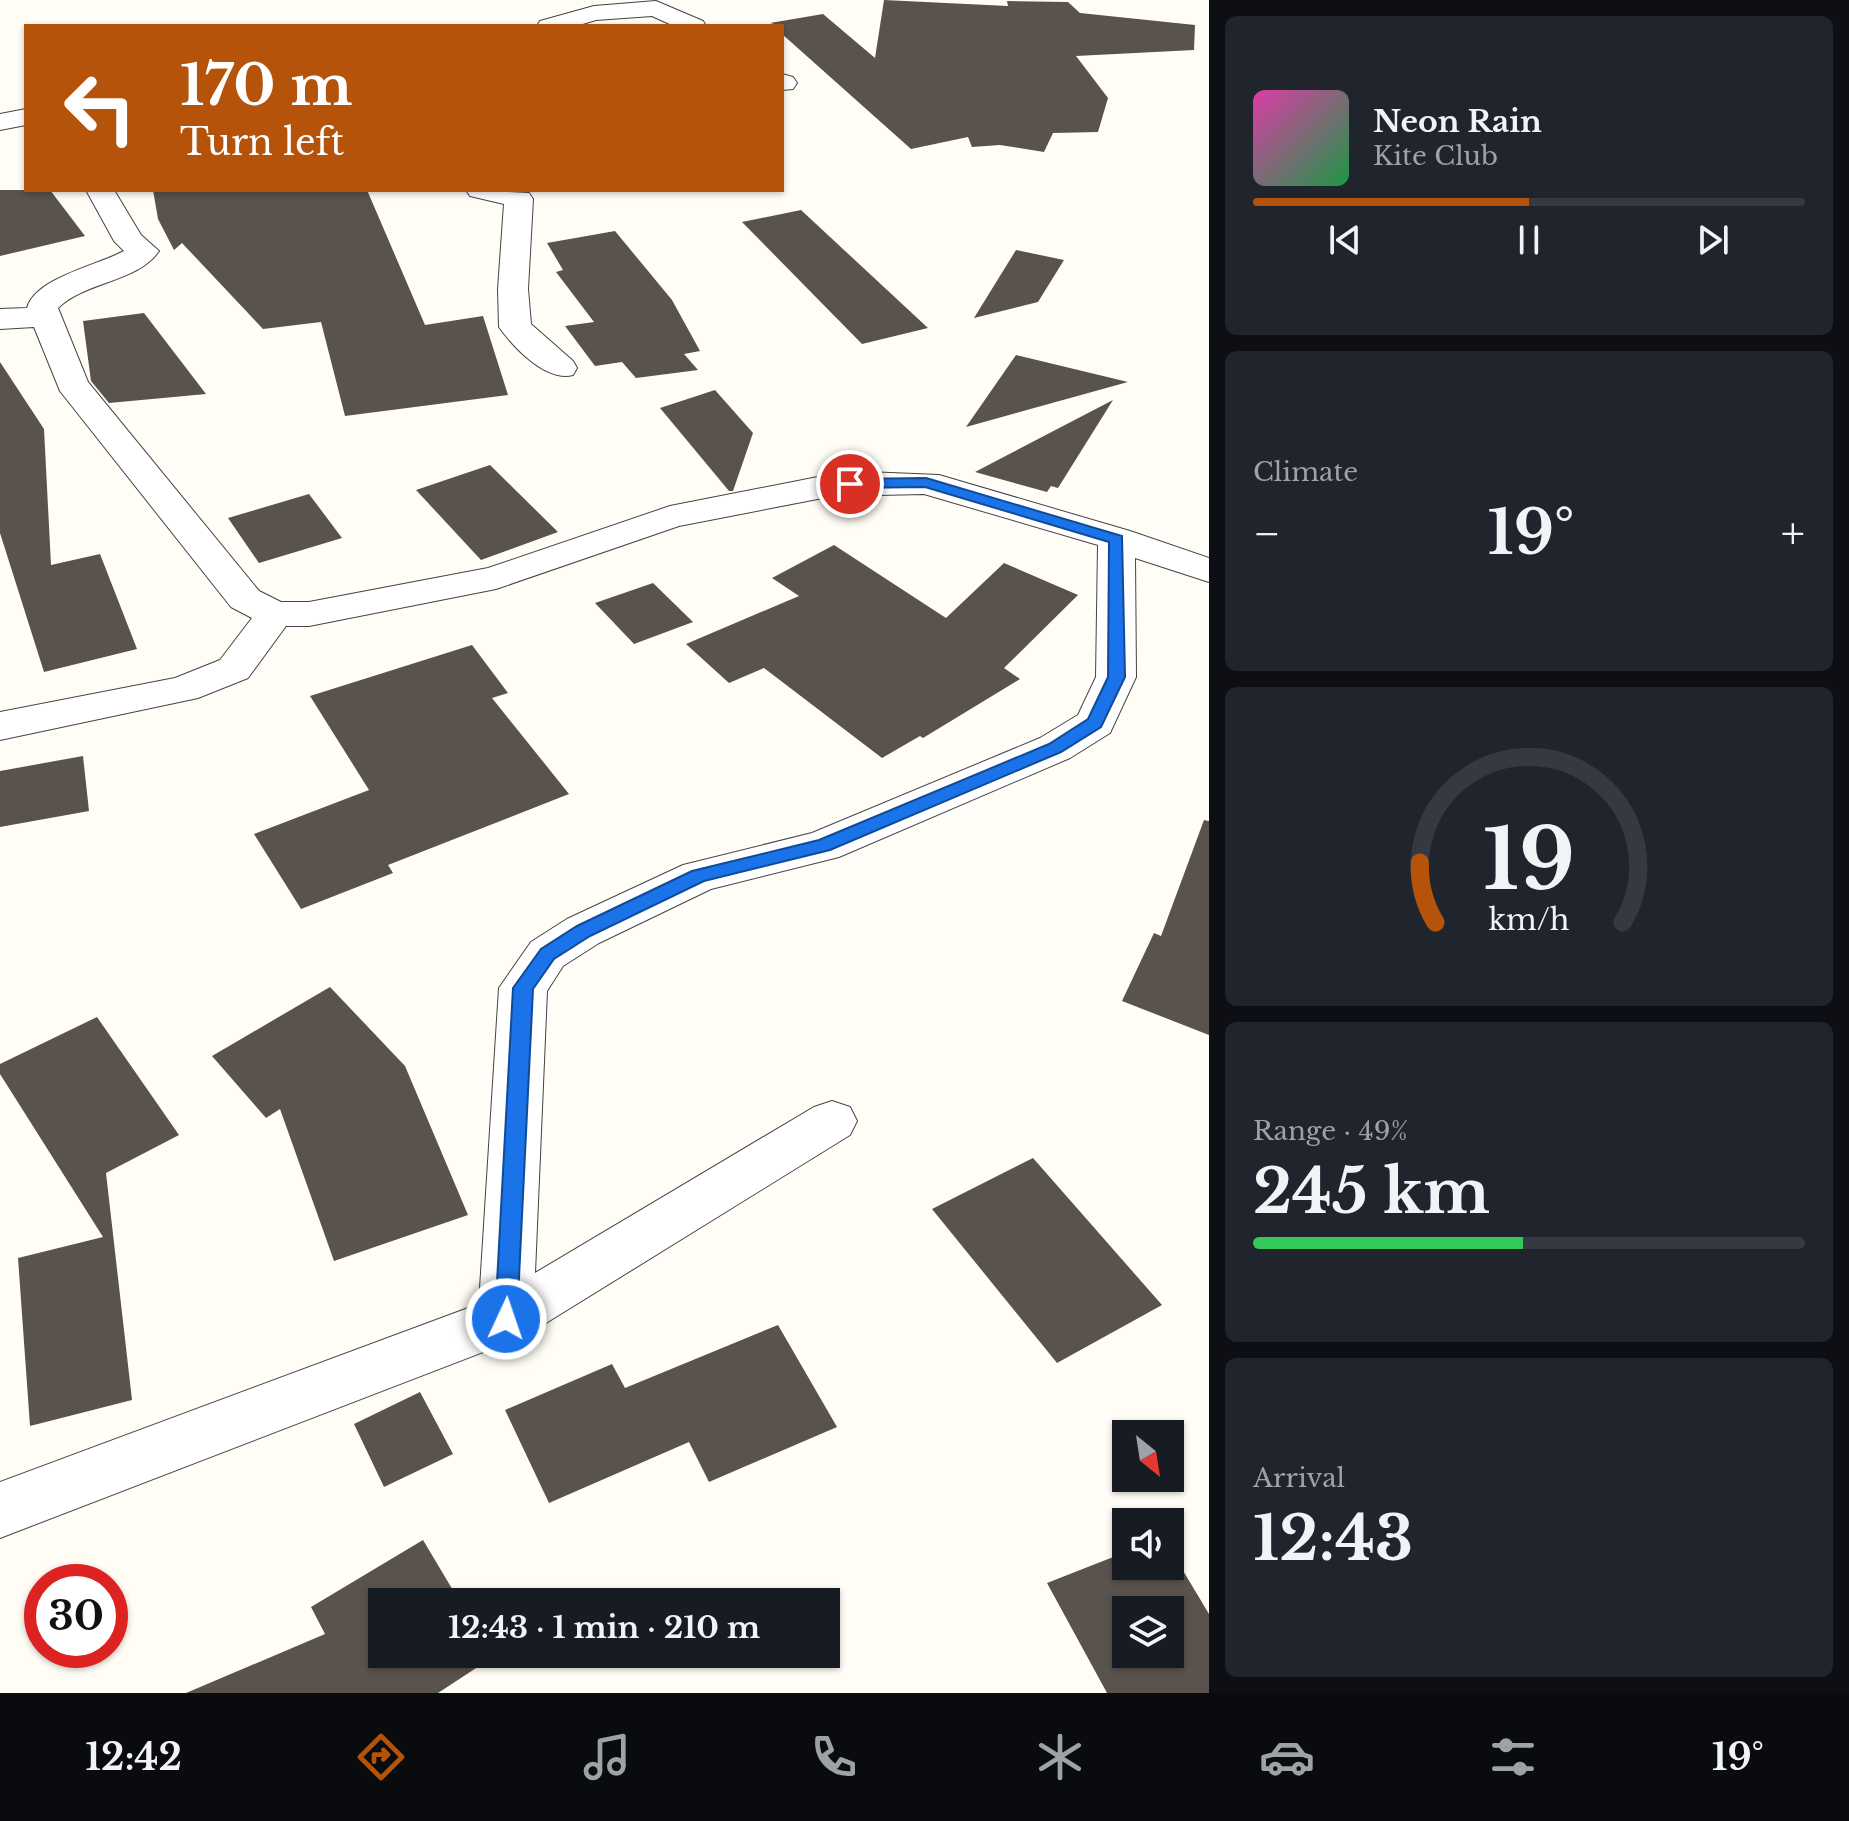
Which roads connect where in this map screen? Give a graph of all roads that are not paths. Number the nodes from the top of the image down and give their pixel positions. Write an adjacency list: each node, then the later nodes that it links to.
1 (556, 24): 2 (street)
2 (690, 24)
3 (24, 117): 4 (street)
4 (0, 122)
5 (101, 192): 7 (street)
6 (489, 192): 9 (street)
7 (45, 317): 8 (street); 12 (street)
8 (0, 319)
9 (561, 368)
10 (1117, 539): 11 (street); 12 (street); 15 (street)
11 (1209, 571)
12 (274, 614): 13 (street)
13 (0, 726)
14 (832, 1121): 15 (street)
15 (506, 1319): 16 (street)
16 (0, 1510)

